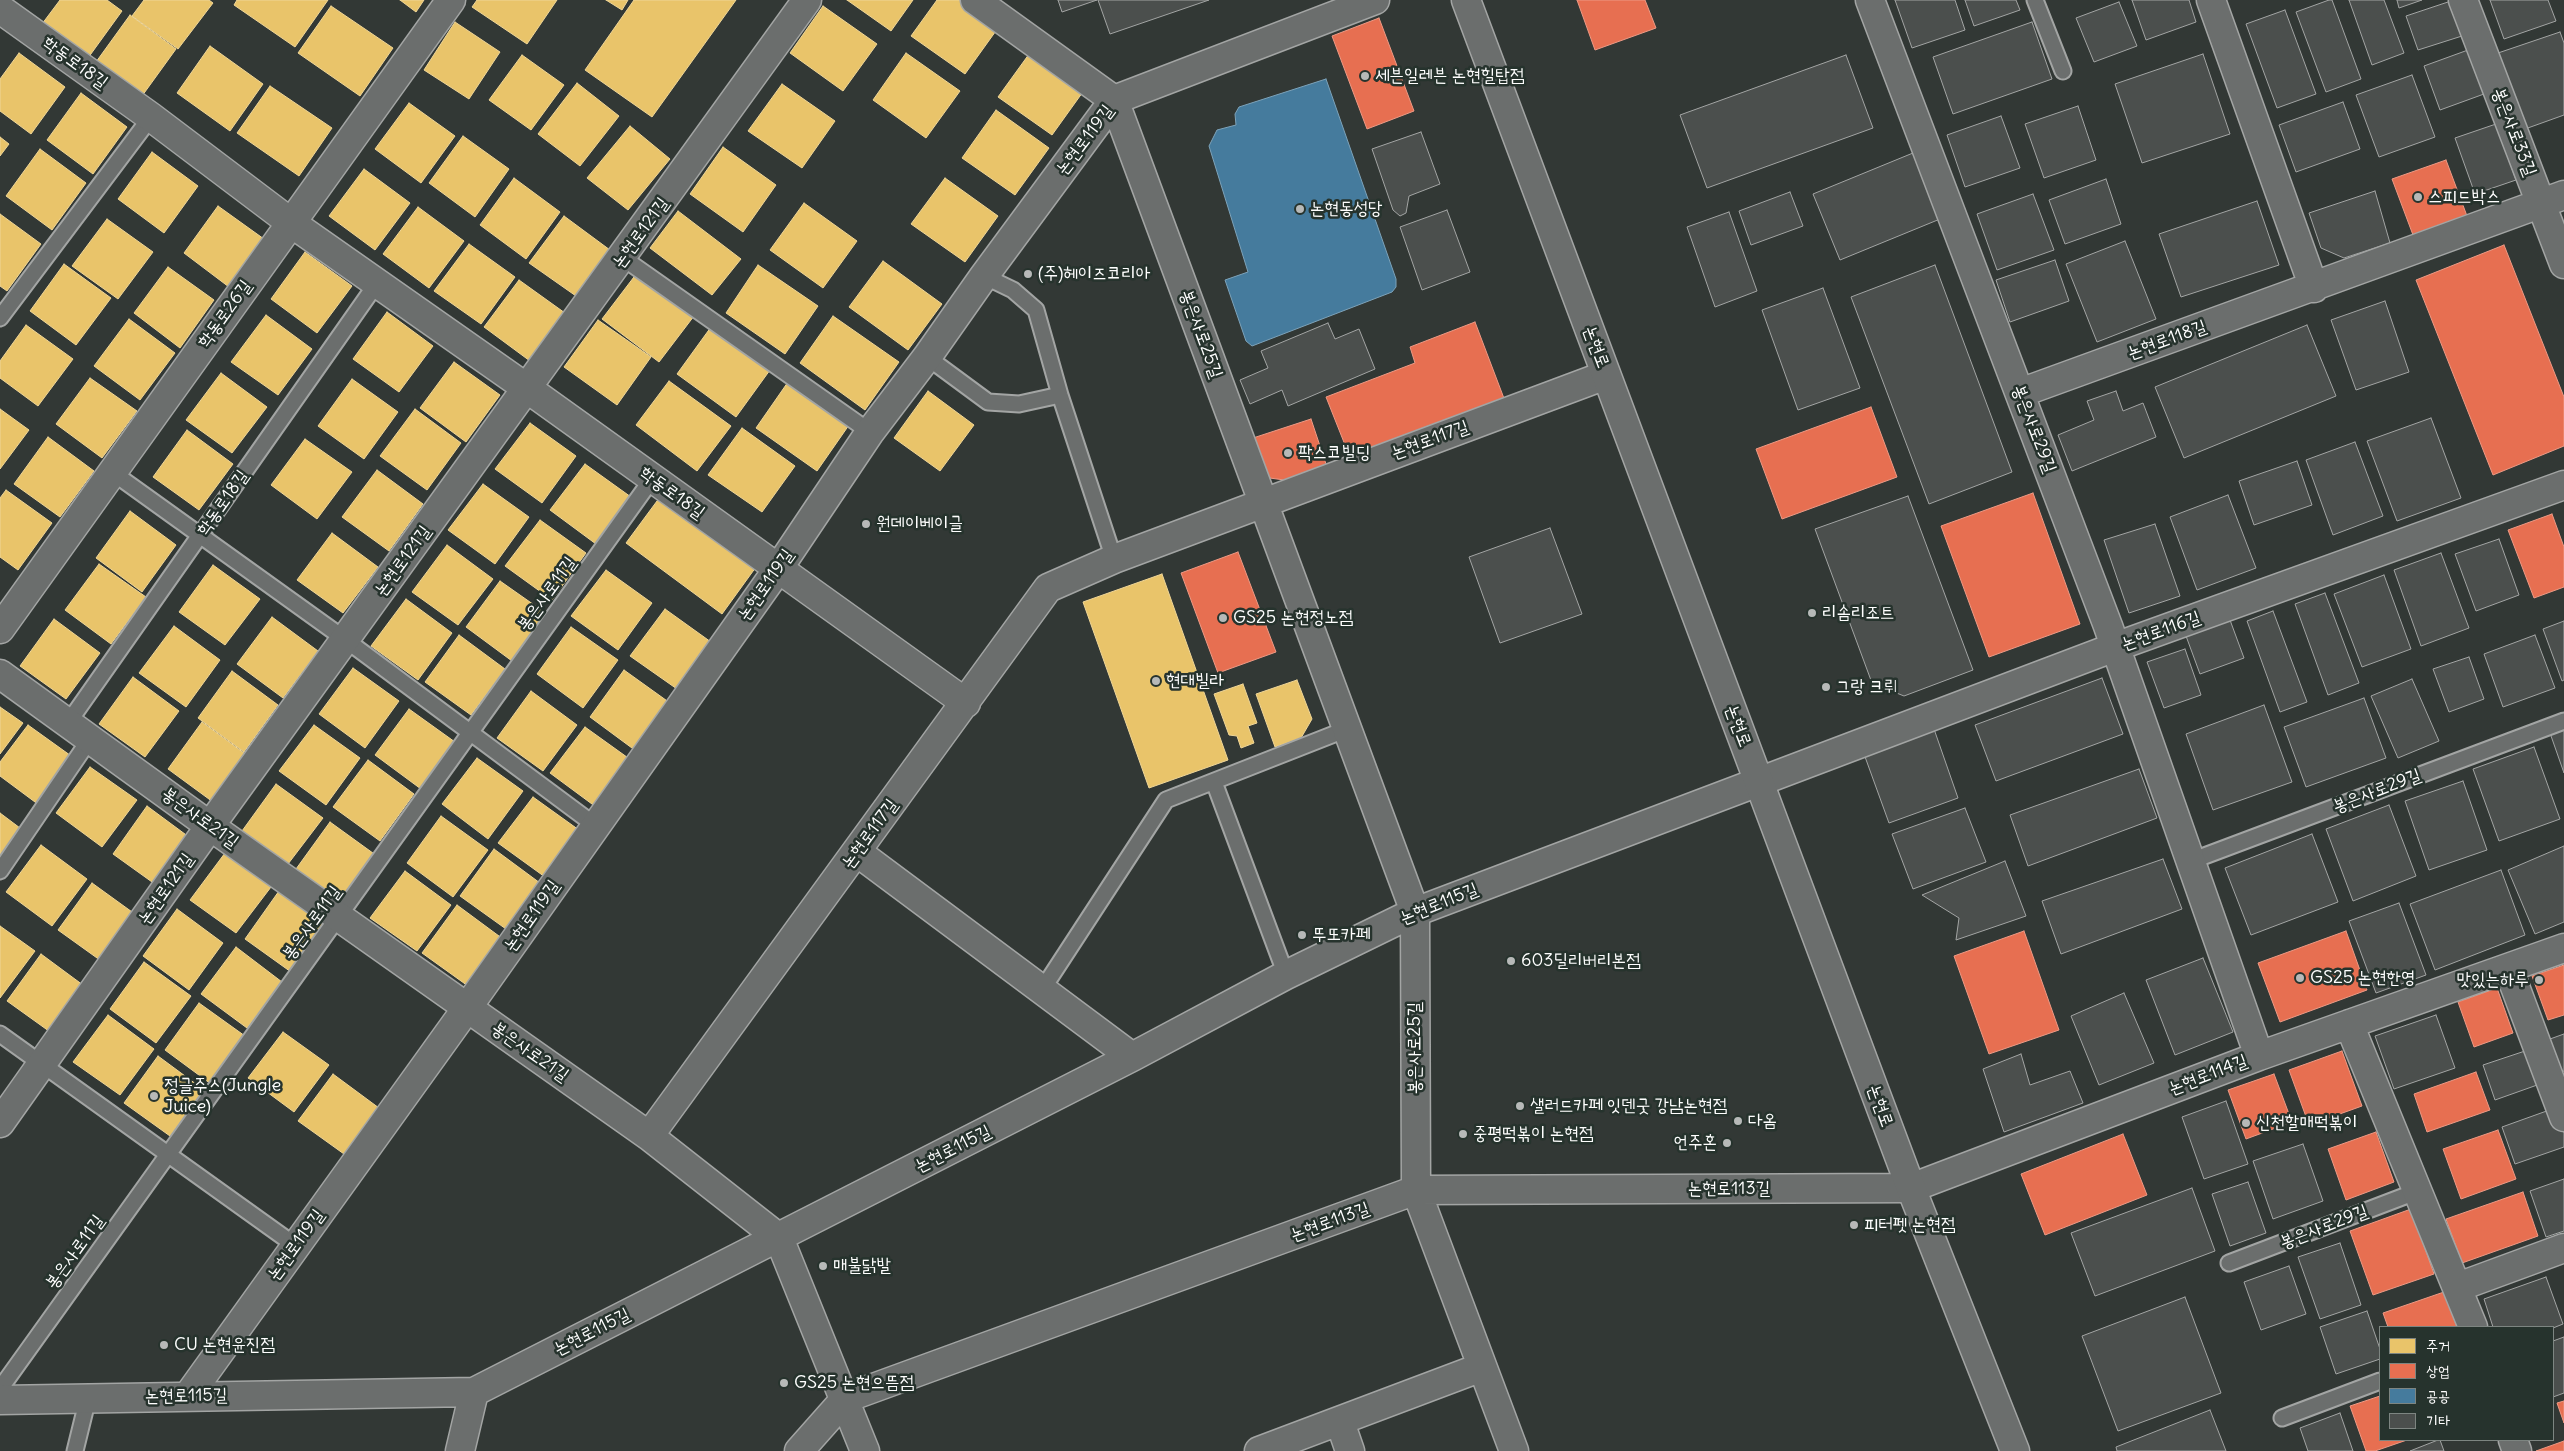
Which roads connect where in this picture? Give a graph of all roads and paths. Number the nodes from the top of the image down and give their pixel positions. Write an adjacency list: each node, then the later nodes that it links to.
1 (451, 0): 15 (street, 학동로26길)
2 (807, 0): 16 (street, 논현로121길)
3 (975, 0): 12 (street)
4 (1375, 0): 12 (street, 논현로119길)
5 (1466, 0): 23 (street, 논현로)
6 (1870, 0): 25 (street, 봉은사로29길)
7 (2035, 0): 11 (lane)
8 (2463, 0): 14 (street, 봉은사로33길)
9 (2217, 2): 20 (street)
10 (10, 15): 13 (street, 학동로18길)
11 (2063, 71)
12 (1114, 100): 18 (street, 논현로119길); 31 (street, 봉은사로25길)
13 (151, 117): 15 (street, 학동로18길); 21 (lane)
14 (2553, 199): 17 (street, 봉은사로33길); 20 (street, 논현로118길)
15 (290, 222): 19 (street, 학동로18길); 28 (street, 학동로26길)
16 (623, 258): 24 (street, 논현로121길); 27 (lane)
17 (2564, 264)
18 (984, 276): 22 (street, 논현로119길); 26 (lane)
19 (377, 283): 24 (street, 학동로18길); 32 (lane, 학동로18길)
20 (2314, 288): 25 (street, 논현로118길)
21 (0, 318)
22 (927, 358): 26 (lane); 27 (street, 논현로119길)
23 (1606, 374): 31 (street, 논현로117길); 45 (street, 논현로)
24 (528, 388): 29 (street, 학동로18길); 36 (street, 논현로121길)
25 (2020, 393): 37 (street, 봉은사로29길)
26 (1060, 395): 33 (lane)
27 (870, 432): 34 (street, 논현로119길)
28 (112, 472): 32 (lane); 35 (street, 학동로26길)
29 (652, 479): 34 (street, 학동로18길); 43 (lane, 봉은사로11길)
30 (2564, 485): 37 (street, 논현로116길)
31 (1263, 502): 33 (street, 논현로117길); 42 (street, 봉은사로25길)
32 (200, 535): 36 (lane); 41 (lane, 학동로18길)
33 (1114, 559): 39 (street, 논현로117길)
34 (778, 569): 39 (street, 학동로18길); 48 (street, 논현로119길)
35 (0, 629)
36 (346, 640): 43 (lane); 47 (street, 논현로121길)
37 (2115, 648): 45 (street, 논현로116길); 50 (street, 봉은사로29길)
38 (0, 674): 41 (street, 봉은사로21길)
39 (966, 703): 49 (street, 논현로117길)
40 (2564, 721): 50 (lane, 봉은사로29길)
41 (68, 723): 44 (street, 봉은사로21길)
42 (1347, 729): 46 (lane); 52 (street, 봉은사로25길)
43 (471, 733): 48 (lane); 53 (lane, 봉은사로11길)
44 (90, 739): 47 (street, 봉은사로21길); 51 (lane)
45 (1759, 781): 52 (street, 논현로115길); 68 (street, 논현로)
46 (1214, 782): 56 (lane); 57 (lane)
47 (210, 826): 53 (street, 봉은사로21길); 63 (street, 논현로121길)
48 (596, 826): 58 (street, 논현로119길)
49 (857, 852): 57 (street); 66 (street, 논현로117길)
50 (2191, 861): 61 (street, 봉은사로29길)
51 (0, 870)
52 (1415, 912): 56 (street, 논현로115길); 69 (street, 봉은사로25길)
53 (339, 917): 58 (street, 봉은사로21길); 67 (lane, 봉은사로11길)
54 (2564, 948): 55 (street, 논현로114길)
55 (2508, 968): 59 (street, 논현로114길); 64 (street)
56 (1286, 975): 62 (street, 논현로115길)
57 (1042, 990): 62 (street)
58 (467, 1008): 66 (street, 봉은사로21길); 72 (street, 논현로119길)
59 (2349, 1024): 61 (street, 논현로114길); 70 (street)
60 (0, 1034): 63 (lane)
61 (2259, 1056): 68 (street, 논현로114길)
62 (1132, 1057): 71 (street, 논현로115길)
63 (43, 1064): 65 (street, 논현로121길); 67 (lane)
64 (2564, 1117)
65 (0, 1122)
66 (648, 1136): 71 (street, 봉은사로21길)
67 (169, 1154): 72 (lane); 79 (lane, 봉은사로11길)
68 (1910, 1188): 69 (street, 논현로113길); 87 (street, 논현로)
69 (1416, 1190): 77 (street, 봉은사로25길); 83 (street, 논현로113길)
70 (2418, 1191): 74 (lane, 봉은사로29길); 75 (street)
71 (779, 1238): 80 (street, 논현로115길); 83 (street, 봉은사로21길)
72 (296, 1246): 81 (street, 논현로119길)
73 (2564, 1248): 75 (street)
74 (2229, 1263)
75 (2458, 1287): 76 (street)
76 (2472, 1326)
77 (1482, 1367): 86 (street); 94 (street, 봉은사로25길)
78 (2379, 1380): 85 (lane)
79 (0, 1388)
80 (474, 1392): 81 (street, 논현로115길); 89 (street)
81 (188, 1396): 82 (street, 논현로115길)
82 (88, 1398): 84 (street, 논현로115길); 88 (lane)
83 (846, 1398): 90 (street, 논현로113길); 91 (street, 봉은사로21길)
84 (0, 1400)
85 (2282, 1418)
86 (1340, 1422): 92 (street); 93 (street)
87 (2010, 1450)
88 (75, 1451)
89 (460, 1451)
90 (799, 1451)
91 (865, 1451)
92 (1259, 1451)
93 (1350, 1451)
94 (1514, 1451)

